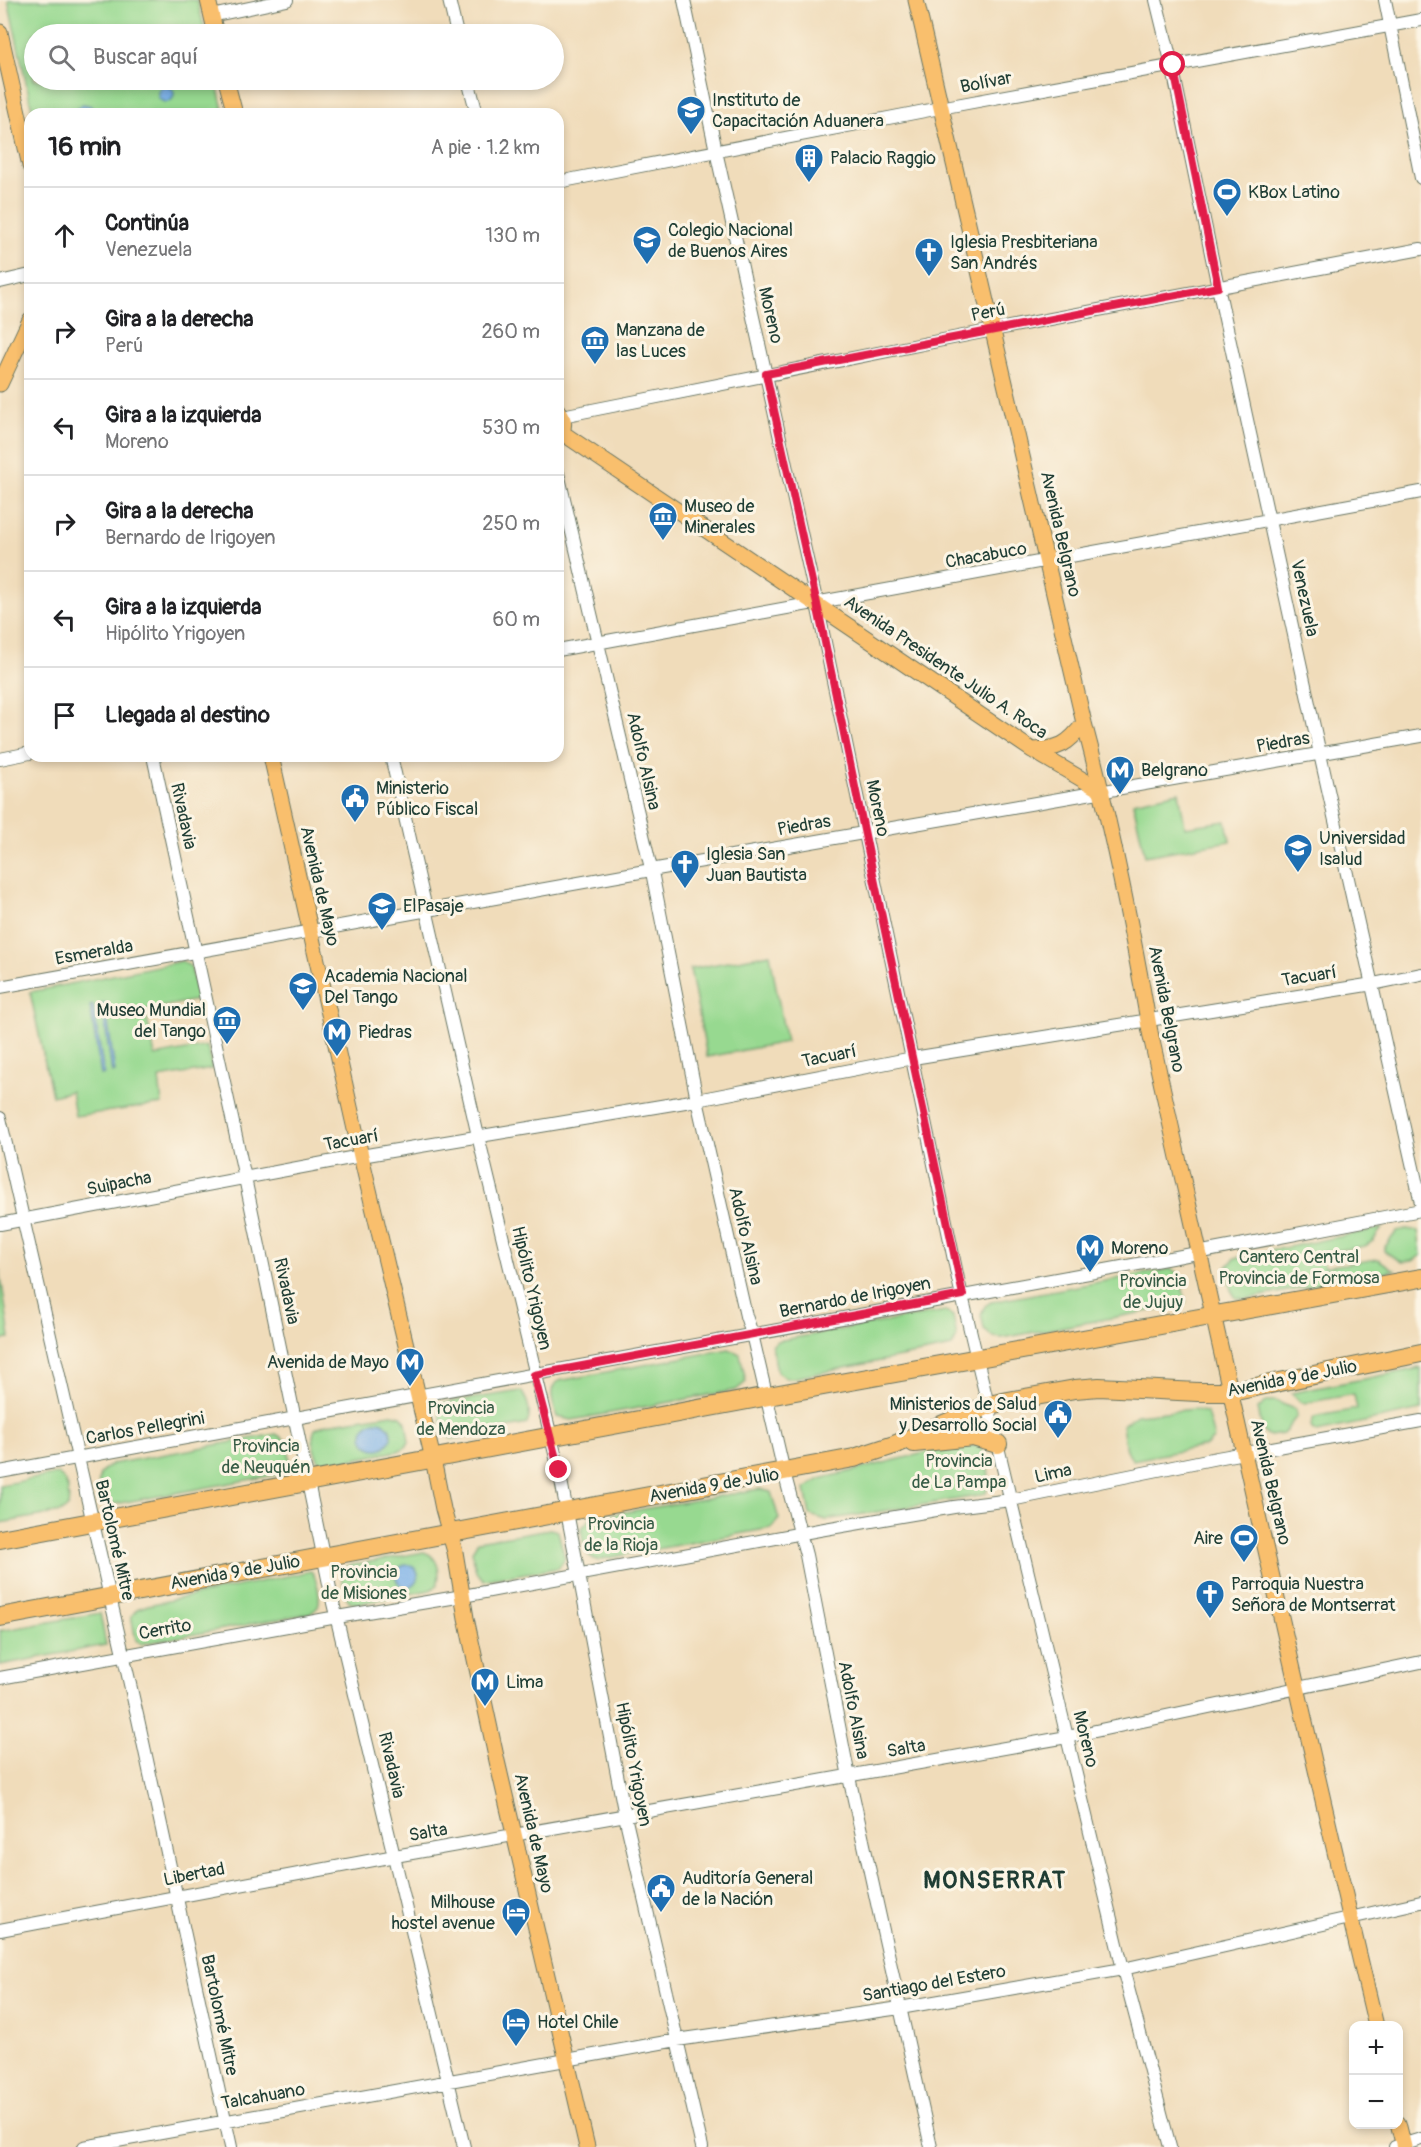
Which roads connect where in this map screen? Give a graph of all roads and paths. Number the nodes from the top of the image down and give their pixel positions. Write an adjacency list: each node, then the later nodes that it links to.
1 (208, 0): 8 (main road)
2 (287, 0): 8 (street)
3 (449, 0): 11 (street)
4 (684, 0): 22 (street, Moreno)
5 (916, 0): 20 (main road, Avenida Belgrano)
6 (1156, 0): 15 (street, Venezuela)
7 (1384, 0): 12 (street)
8 (212, 16): 10 (main road)
9 (1421, 20): 12 (street, Bolívar)
10 (214, 24)
11 (455, 24)
12 (1389, 26): 15 (street, Bolívar); 23 (street)
13 (0, 32): 14 (main road)
14 (2, 53): 21 (main road)
15 (1173, 65): 20 (street, Bolívar); 28 (street, Venezuela)
16 (228, 90): 18 (main road)
17 (471, 90): 19 (street)
18 (233, 108)
19 (475, 108)
20 (940, 108): 22 (street, Bolívar); 29 (main road, Avenida Belgrano)
21 (24, 142)
22 (716, 151): 24 (street, Bolívar); 31 (street, Moreno)
23 (1421, 178)
24 (564, 181)
25 (1421, 249): 28 (street, Perú)
26 (24, 276): 27 (street)
27 (0, 282)
28 (1218, 287): 29 (street, Perú); 37 (street, Venezuela)
29 (993, 330): 31 (street, Perú); 38 (main road, Avenida Belgrano)
30 (24, 333): 32 (main road)
31 (766, 374): 33 (street, Perú); 39 (street, Moreno)
32 (0, 384)
33 (564, 413)
34 (564, 437): 39 (main road, Avenida Presidente Julio A. Roca)
35 (1421, 492): 37 (street, Chacabuco)
36 (564, 498): 40 (street, Adolfo Alsina)
37 (1269, 520): 38 (street, Chacabuco); 46 (street, Venezuela)
38 (1047, 562): 39 (street, Chacabuco); 42 (main road, Avenida Belgrano)
39 (817, 604): 40 (street, Chacabuco); 44 (main road, Avenida Presidente Julio A. Roca); 52 (street, Moreno)
40 (598, 643): 41 (street, Chacabuco); 53 (street, Adolfo Alsina)
41 (564, 649)
42 (1084, 723): 44 (main road); 51 (main road, Avenida Belgrano)
43 (1421, 736): 46 (street, Piedras)
44 (1032, 750): 51 (main road, Avenida Presidente Julio A. Roca)
45 (24, 754): 47 (street)
46 (1320, 754): 51 (street, Piedras); 58 (street, Venezuela)
47 (0, 759)
48 (154, 762): 56 (street, Rivadavia)
49 (272, 762): 55 (main road, Avenida de Mayo)
50 (392, 762): 54 (street, Hipólito Yrigoyen)
51 (1102, 791): 52 (street, Piedras); 60 (main road, Avenida Belgrano)
52 (864, 833): 53 (street, Piedras); 61 (street, Moreno)
53 (651, 870): 54 (street, Piedras); 62 (street, Adolfo Alsina)
54 (426, 910): 55 (street, Piedras); 64 (street, Hipólito Yrigoyen)
55 (311, 932): 56 (street, Piedras); 65 (main road, Avenida de Mayo)
56 (195, 953): 59 (street, Esmeralda); 66 (street, Rivadavia)
57 (1421, 974): 58 (street, Tacuarí)
58 (1373, 984): 60 (street, Tacuarí); 67 (street, Venezuela)
59 (0, 987)
60 (1148, 1020): 61 (street, Tacuarí); 71 (main road, Avenida Belgrano)
61 (913, 1058): 62 (street, Tacuarí); 73 (street, Moreno)
62 (697, 1100): 64 (street, Tacuarí); 75 (street, Adolfo Alsina)
63 (0, 1118): 69 (street, Bartolomé Mitre)
64 (478, 1137): 65 (street, Tacuarí); 78 (street, Hipólito Yrigoyen)
65 (361, 1156): 66 (street, Tacuarí); 80 (main road, Avenida de Mayo)
66 (245, 1178): 69 (street, Suipacha); 83 (street, Rivadavia)
67 (1421, 1203)
68 (1421, 1210): 71 (street, Bernardo de Irigoyen)
69 (24, 1220): 70 (street, Suipacha); 89 (street, Bartolomé Mitre)
70 (0, 1224)
71 (1199, 1252): 73 (street, Bernardo de Irigoyen); 74 (main road, Avenida Belgrano)
72 (1421, 1278): 74 (highway)
73 (963, 1295): 75 (street, Bernardo de Irigoyen); 77 (street, Moreno)
74 (1213, 1317): 77 (highway); 79 (main road, Avenida Belgrano)
75 (752, 1334): 78 (street, Bernardo de Irigoyen); 81 (street, Adolfo Alsina)
76 (1421, 1353): 79 (highway, Avenida 9 de Julio)
77 (978, 1359): 81 (highway); 82 (street, Moreno)
78 (534, 1375): 80 (street, Bernardo de Irigoyen); 85 (street, Hipólito Yrigoyen)
79 (1230, 1392): 82 (highway, Avenida 9 de Julio); 88 (main road, Avenida Belgrano)
80 (418, 1396): 83 (street, Bernardo de Irigoyen); 90 (main road, Avenida de Mayo)
81 (766, 1397): 85 (highway); 92 (street, Adolfo Alsina)
82 (989, 1405): 86 (street, Moreno); 87 (highway, Avenida 9 de Julio)
83 (296, 1419): 89 (street, Carlos Pellegrini); 93 (street, Rivadavia)
84 (1421, 1421): 88 (street, Lima)
85 (551, 1437): 90 (highway); 95 (street, Hipólito Yrigoyen)
86 (998, 1444): 87 (highway); 94 (street, Moreno)
87 (894, 1445): 92 (highway, Avenida 9 de Julio)
88 (1245, 1453): 94 (street, Lima); 109 (main road, Avenida Belgrano)
89 (77, 1458): 91 (street, Carlos Pellegrini); 96 (street, Bartolomé Mitre)
90 (433, 1459): 93 (highway); 97 (main road, Avenida de Mayo)
91 (0, 1472)
92 (784, 1472): 95 (highway, Avenida 9 de Julio); 98 (street, Adolfo Alsina)
93 (309, 1482): 96 (highway); 100 (street, Rivadavia)
94 (1011, 1500): 98 (street, Lima); 110 (street, Moreno)
95 (567, 1511): 97 (highway, Avenida 9 de Julio); 101 (street, Hipólito Yrigoyen)
96 (92, 1522): 99 (highway); 102 (street, Bartolomé Mitre)
97 (450, 1533): 100 (highway, Avenida 9 de Julio); 103 (main road, Avenida de Mayo)
98 (799, 1533): 101 (street, Lima); 111 (street, Adolfo Alsina)
99 (0, 1539)
100 (323, 1556): 102 (highway, Avenida 9 de Julio); 105 (street, Rivadavia)
101 (579, 1575): 103 (street, Lima); 112 (street, Hipólito Yrigoyen)
102 (109, 1595): 104 (highway, Avenida 9 de Julio); 106 (street, Bartolomé Mitre)
103 (463, 1596): 105 (street, Lima); 113 (main road, Avenida de Mayo)
104 (0, 1617)
105 (337, 1617): 106 (street, Cerrito); 114 (street, Rivadavia)
106 (123, 1655): 108 (street, Cerrito); 115 (street, Bartolomé Mitre)
107 (1421, 1662): 109 (street, Salta)
108 (0, 1678)
109 (1296, 1689): 110 (street, Salta); 117 (main road, Avenida Belgrano)
110 (1067, 1737): 111 (street, Salta); 119 (street, Moreno)
111 (849, 1777): 112 (street, Salta); 120 (street, Adolfo Alsina)
112 (626, 1816): 113 (street, Salta); 122 (street, Hipólito Yrigoyen)
113 (515, 1835): 114 (street, Salta); 123 (main road, Avenida de Mayo)
114 (395, 1856): 115 (street, Libertad); 124 (street, Rivadavia)
115 (175, 1896): 118 (street, Libertad); 125 (street, Bartolomé Mitre)
116 (1421, 1902): 117 (street, Santiago del Estero)
117 (1350, 1917): 119 (street, Santiago del Estero); 121 (main road, Avenida Belgrano)
118 (0, 1930)
119 (1123, 1969): 120 (street, Santiago del Estero); 135 (street, Moreno)
120 (900, 2008): 122 (street, Santiago del Estero); 134 (street, Adolfo Alsina)
121 (1375, 2021)
122 (677, 2040): 123 (street, Santiago del Estero); 133 (street, Hipólito Yrigoyen)
123 (567, 2060): 124 (street, Santiago del Estero); 132 (main road, Avenida de Mayo)
124 (450, 2081): 125 (street, Talcahuano); 131 (street, Rivadavia)
125 (225, 2121): 129 (street, Talcahuano); 130 (street, Bartolomé Mitre)
126 (1399, 2129): 128 (main road)
127 (1421, 2139): 128 (street)
128 (1401, 2146)
129 (84, 2147)
130 (231, 2147)
131 (464, 2147)
132 (586, 2147)
133 (702, 2147)
134 (931, 2147)
135 (1170, 2147)

